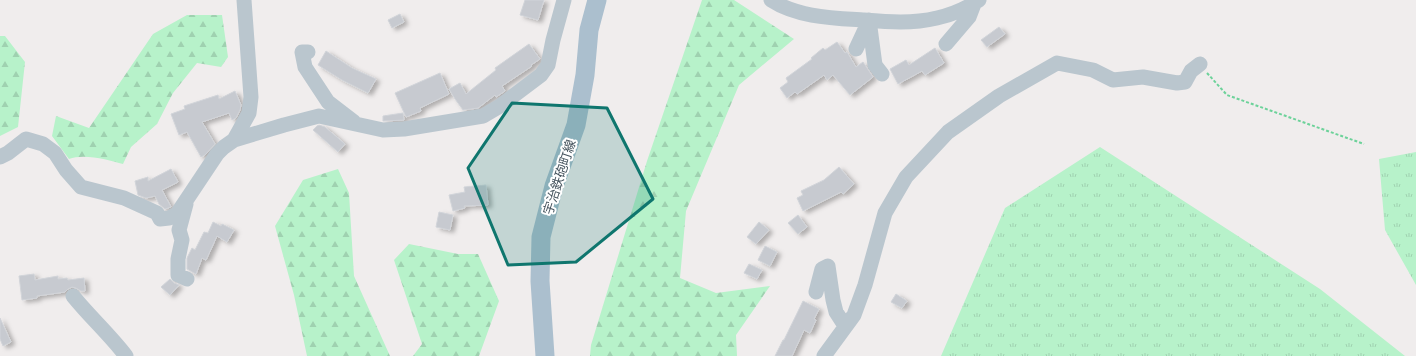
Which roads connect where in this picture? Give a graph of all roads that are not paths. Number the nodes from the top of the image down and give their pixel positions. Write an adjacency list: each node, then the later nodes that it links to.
1 (244, 0): 13 (street)
2 (564, 0): 12 (street)
3 (597, 0): 21 (main road, 宇治鉄砲町線)
4 (770, 0): 6 (street)
5 (976, 2): 6 (street); 7 (street)
6 (869, 20): 8 (street); 11 (street)
7 (946, 44)
8 (856, 49)
9 (308, 52): 12 (street)
10 (1200, 64): 19 (street)
11 (882, 74)
12 (358, 125): 13 (street)
13 (234, 140): 15 (street)
14 (0, 157): 15 (street)
15 (186, 203): 16 (street)
16 (187, 279)
17 (816, 292): 19 (street)
18 (73, 296): 20 (street)
19 (845, 326): 22 (street)
20 (126, 356)
21 (545, 356)
22 (824, 356)

